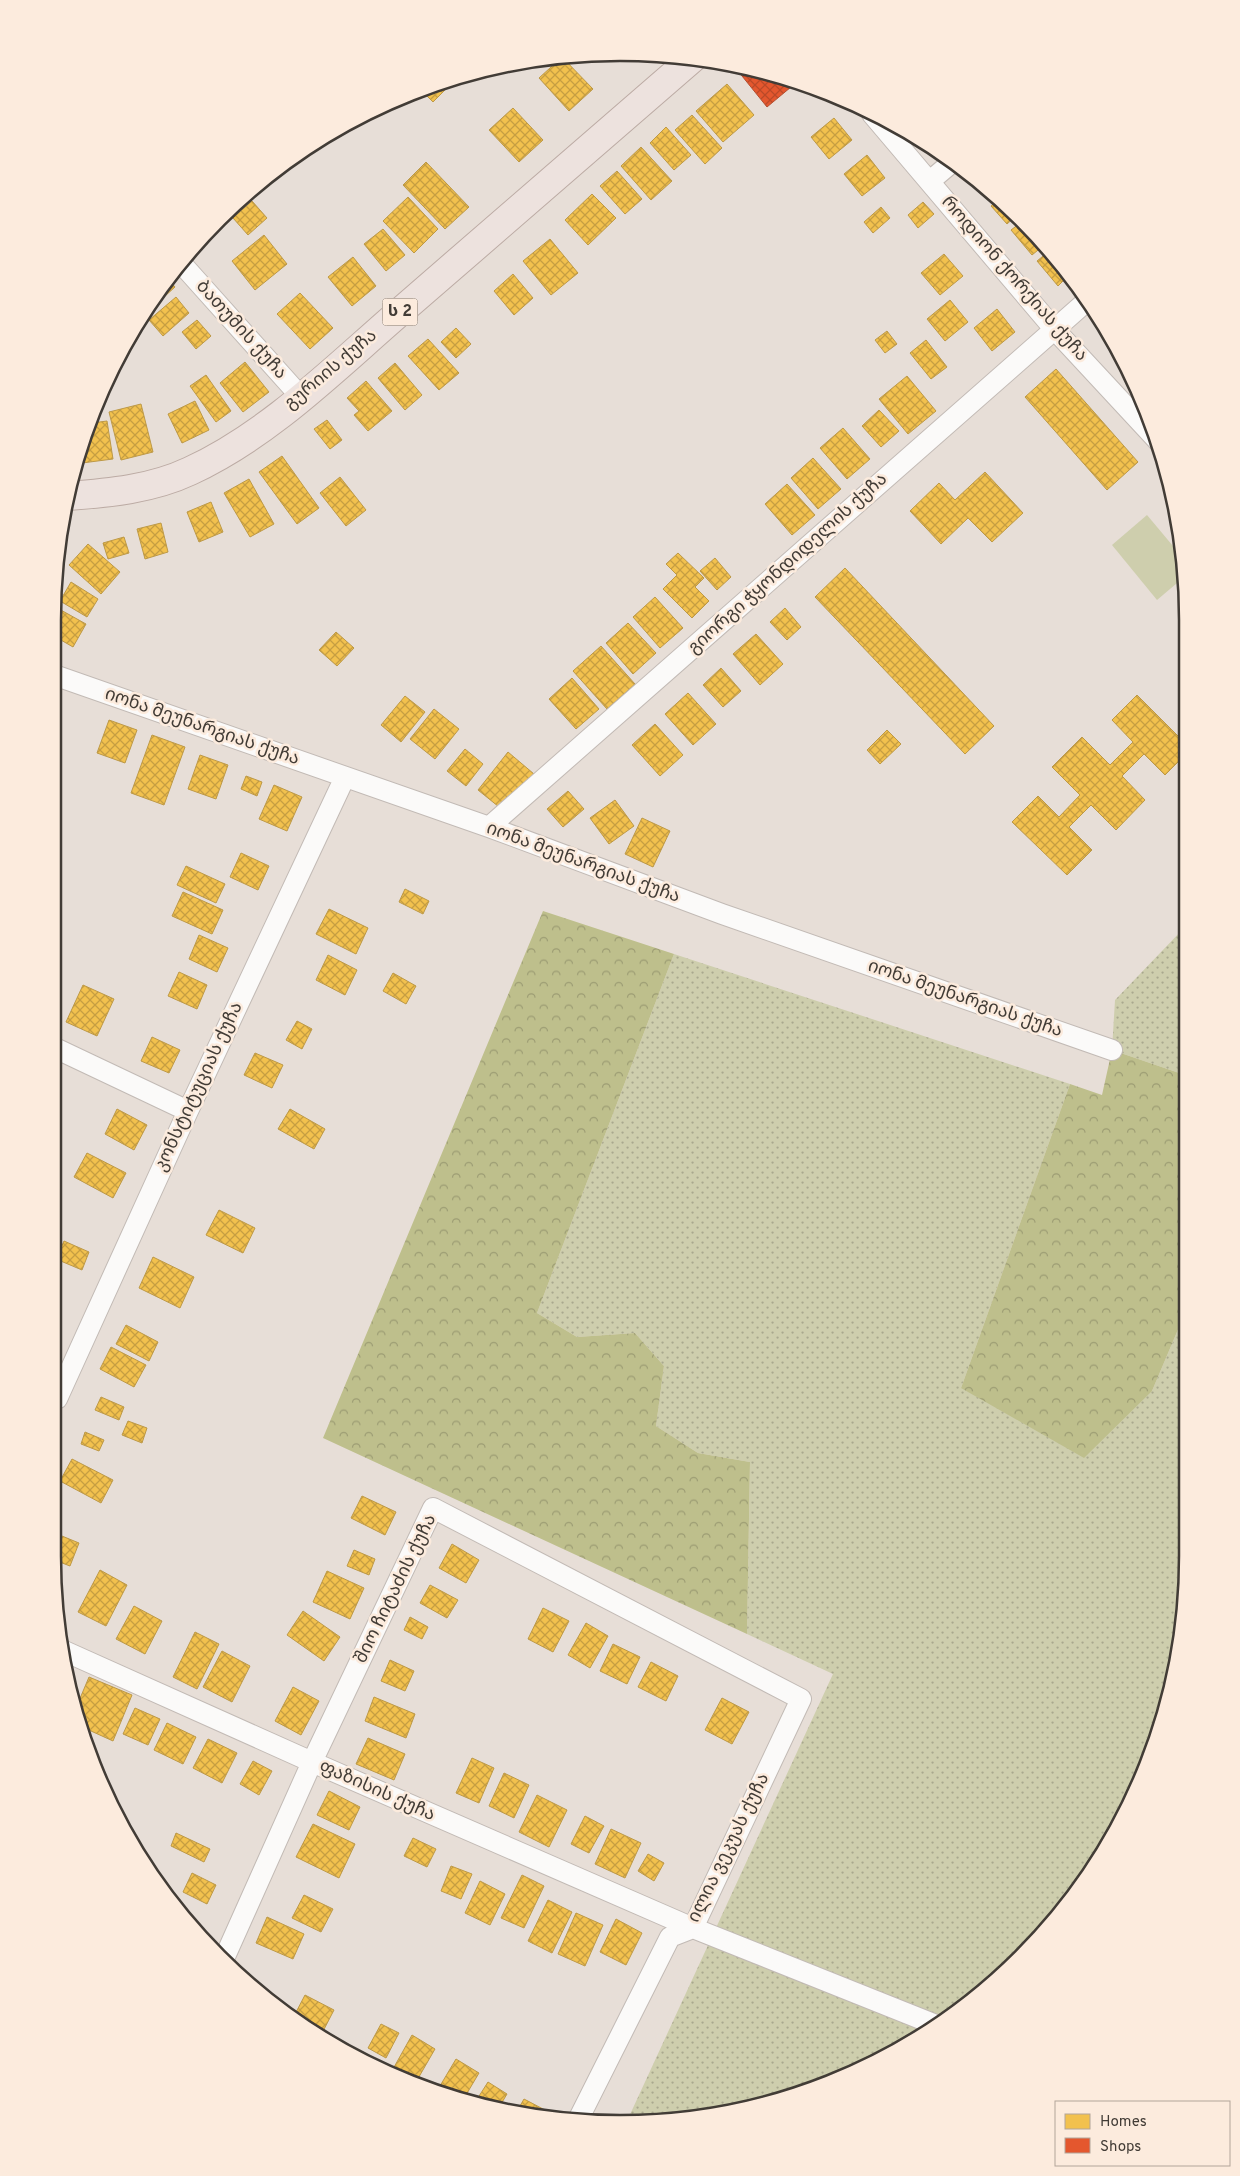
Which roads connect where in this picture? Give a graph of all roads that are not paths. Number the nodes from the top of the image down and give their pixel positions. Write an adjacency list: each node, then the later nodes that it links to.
1 (685, 65): 8 (highway, გურიის ქუჩა / ს 2)
2 (884, 128): 4 (street, როდიონ ქორქიას ქუჩა)
3 (946, 167): 4 (street)
4 (930, 181): 7 (street, როდიონ ქორქიას ქუჩა)
5 (186, 269): 8 (street, ბათუმის ქუჩა)
6 (1082, 306): 7 (street, გიორგი ჭყონდიდელის ქუჩა)
7 (1055, 330): 9 (street, როდიონ ქორქიას ქუჩა); 13 (street, გიორგი ჭყონდიდელის ქუჩა)
8 (301, 397): 10 (highway, გურიის ქუჩა / ს 2)
9 (1143, 425)
10 (75, 495)
11 (61, 677): 12 (street, იონა მეუნარგიას ქუჩა)
12 (345, 777): 13 (street, იონა მეუნარგიას ქუჩა); 16 (street, კონსტიტუციას ქუჩა)
13 (489, 827): 14 (street, იონა მეუნარგიას ქუჩა)
14 (1112, 1050)
15 (61, 1051): 16 (street)
16 (188, 1111): 17 (street, კონსტიტუციას ქუჩა)
17 (63, 1365)
18 (70, 1654): 20 (street, ფაზისის ქუჩა)
19 (801, 1698): 20 (street, შიო ჩიტაძის ქუჩა); 21 (street, ილია ვეკუას ქუჩა)
20 (312, 1762): 21 (street, ფაზისის ქუჩა); 22 (street, შიო ჩიტაძის ქუჩა)
21 (693, 1928): 23 (street, ფაზისის ქუჩა); 24 (street, ილია ვეკუას ქუჩა)
22 (227, 1953)
23 (929, 2021)
24 (581, 2114)

